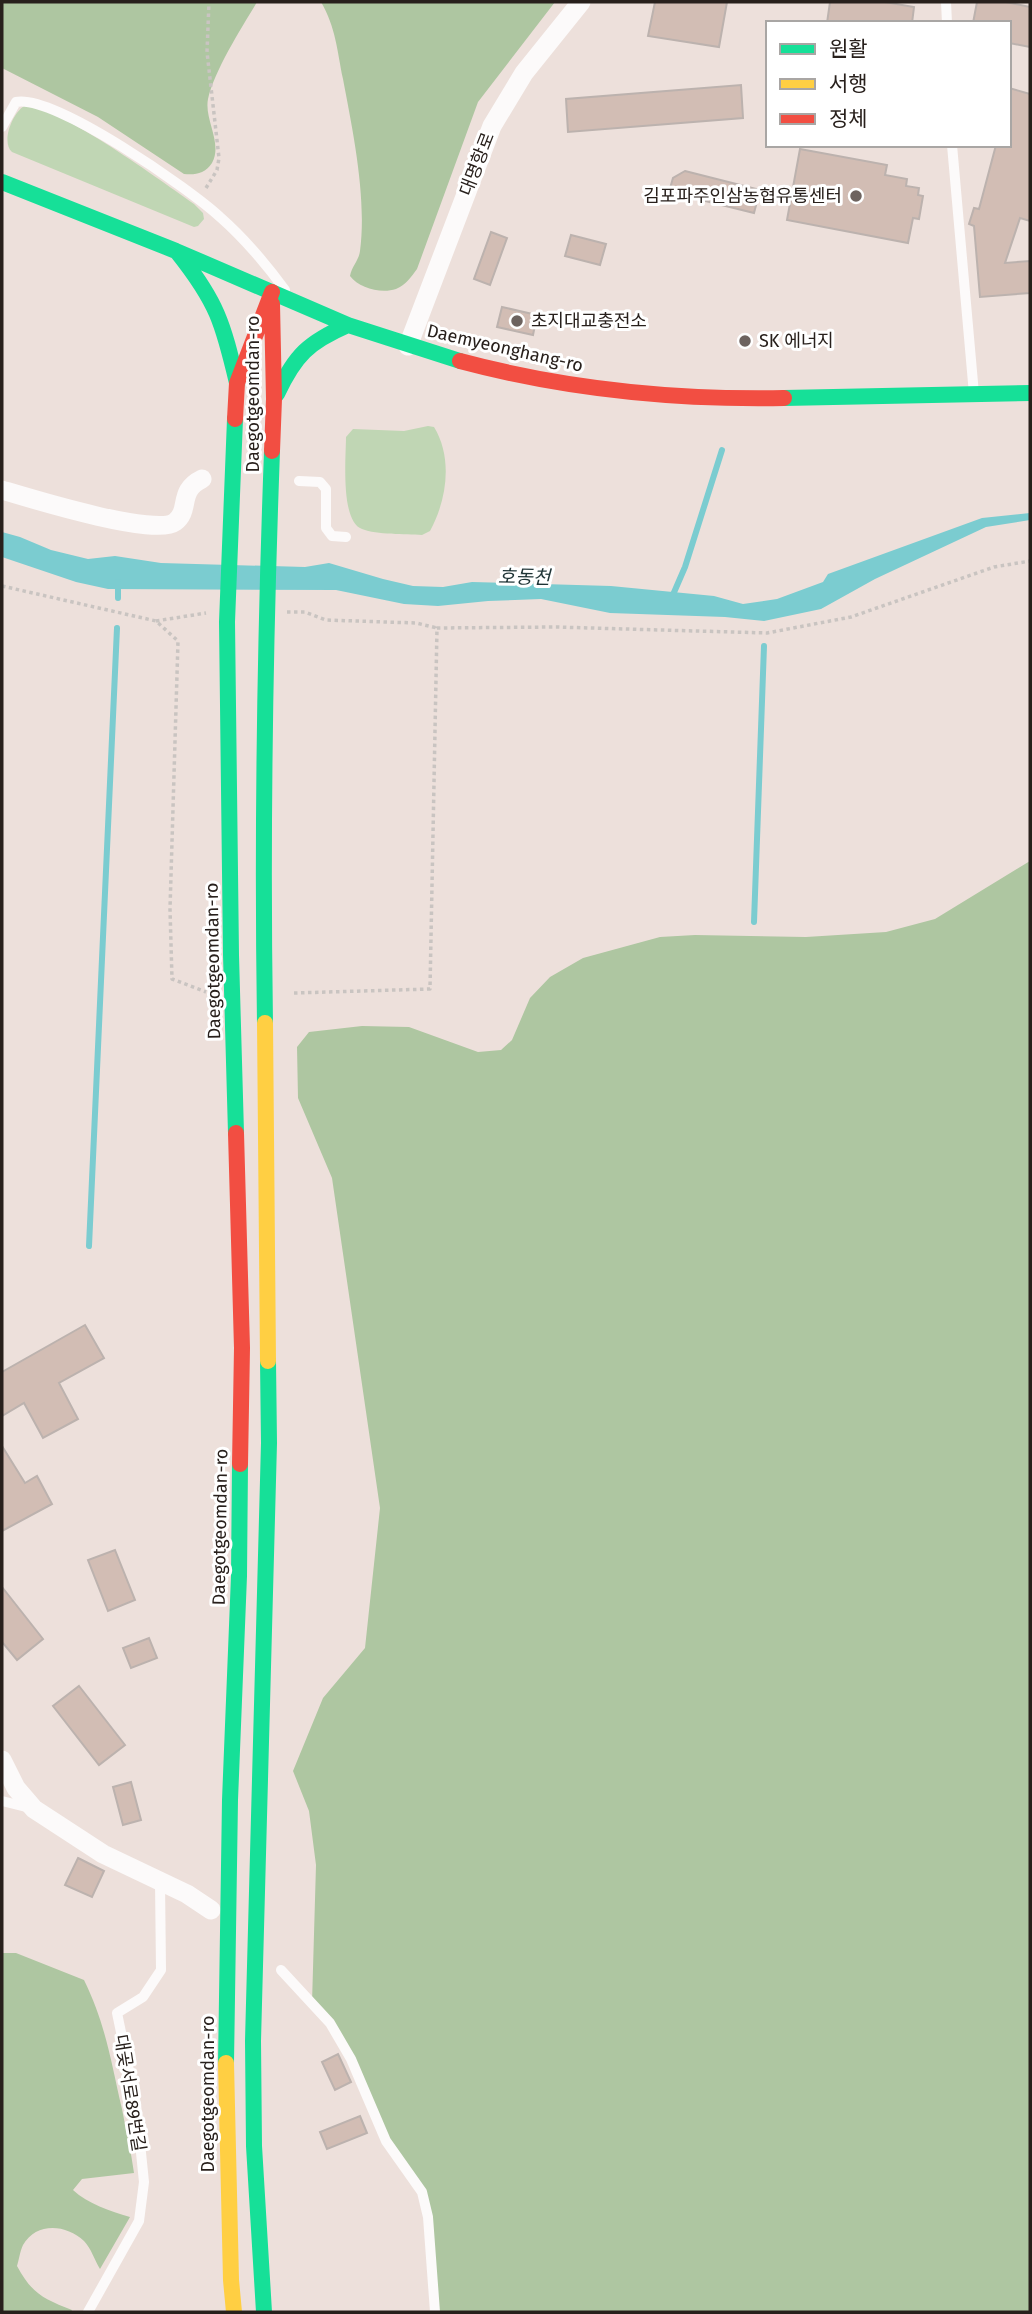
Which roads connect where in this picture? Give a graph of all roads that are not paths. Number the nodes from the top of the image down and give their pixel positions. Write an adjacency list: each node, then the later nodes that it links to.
1 (581, 2): 11 (street, 대명항로)
2 (946, 2): 3 (lane)
3 (947, 21)
4 (2, 127): 9 (lane)
5 (952, 147): 14 (lane)
6 (2, 182): 7 (main road, Daemyeonghang-ro)
7 (176, 251): 8 (main road, Daemyeonghang-ro); 12 (main road)
8 (272, 292): 9 (main road, Daemyeonghang-ro); 12 (main road, Daegotgeomdan-ro); 15 (main road, Daegotgeomdan-ro)
9 (294, 301): 10 (main road, Daemyeonghang-ro)
10 (348, 325): 11 (main road, Daemyeonghang-ro); 15 (main road)
11 (408, 346): 14 (main road, Daemyeonghang-ro)
12 (237, 383): 27 (main road, Daegotgeomdan-ro)
13 (1030, 393): 14 (main road, Daemyeonghang-ro)
14 (974, 394)
15 (274, 399): 28 (main road, Daegotgeomdan-ro)
16 (202, 479): 18 (street)
17 (299, 481): 19 (lane)
18 (2, 490)
19 (346, 537)
20 (2, 1760): 22 (street)
21 (2, 1801): 22 (lane)
22 (34, 1810): 23 (street)
23 (160, 1882): 24 (street); 26 (lane, 대곶서로89번길)
24 (212, 1910)
25 (281, 1970): 29 (lane)
26 (88, 2312)
27 (234, 2312)
28 (264, 2312)
29 (435, 2312)

